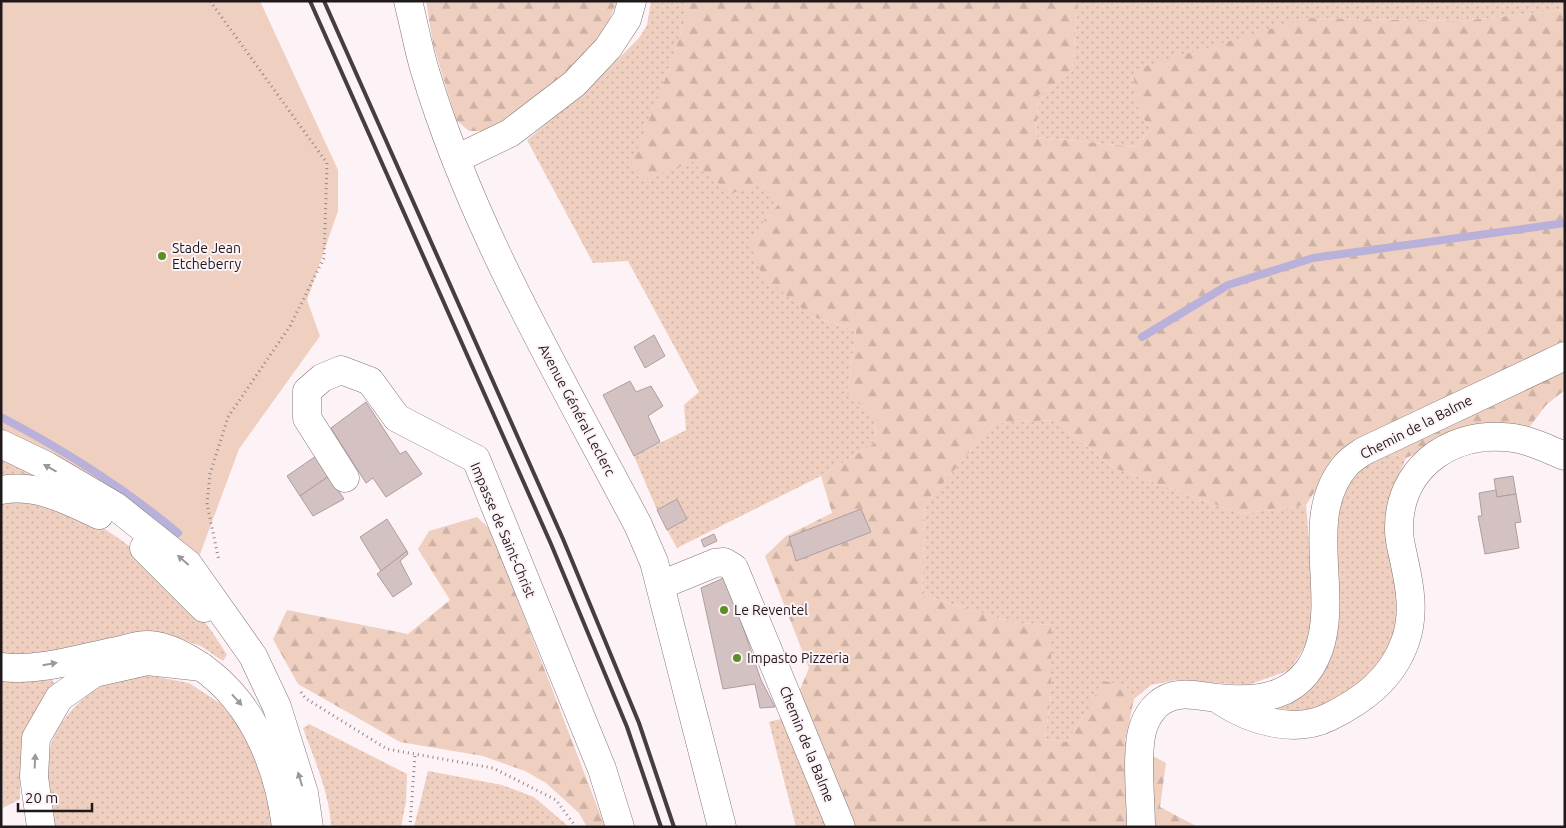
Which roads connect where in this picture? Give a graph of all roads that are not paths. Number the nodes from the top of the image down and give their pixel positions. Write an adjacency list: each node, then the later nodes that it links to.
1 (408, 1): 3 (main road, Avenue Général Leclerc)
2 (632, 1): 3 (main road)
3 (456, 159): 9 (main road, Avenue Général Leclerc)
4 (1565, 356): 13 (main road, Chemin de la Balme)
5 (1, 444): 10 (main road, one-way to 5)
6 (1565, 456): 13 (main road)
7 (344, 478): 17 (main road, Impasse de Saint-Christ)
8 (1, 490): 10 (main road)
9 (661, 585): 18 (main road, Avenue Général Leclerc); 19 (main road, Chemin de la Balme)
10 (253, 656): 16 (main road, one-way to 10)
11 (202, 666): 12 (main road, one-way to 11); 14 (main road, one-way to 11); 15 (main road, one-way to 15)
12 (1, 667)
13 (1218, 698): 20 (main road, Chemin de la Balme)
14 (41, 827)
15 (286, 827)
16 (309, 827)
17 (620, 827)
18 (722, 827)
19 (841, 827)
20 (1141, 827)

